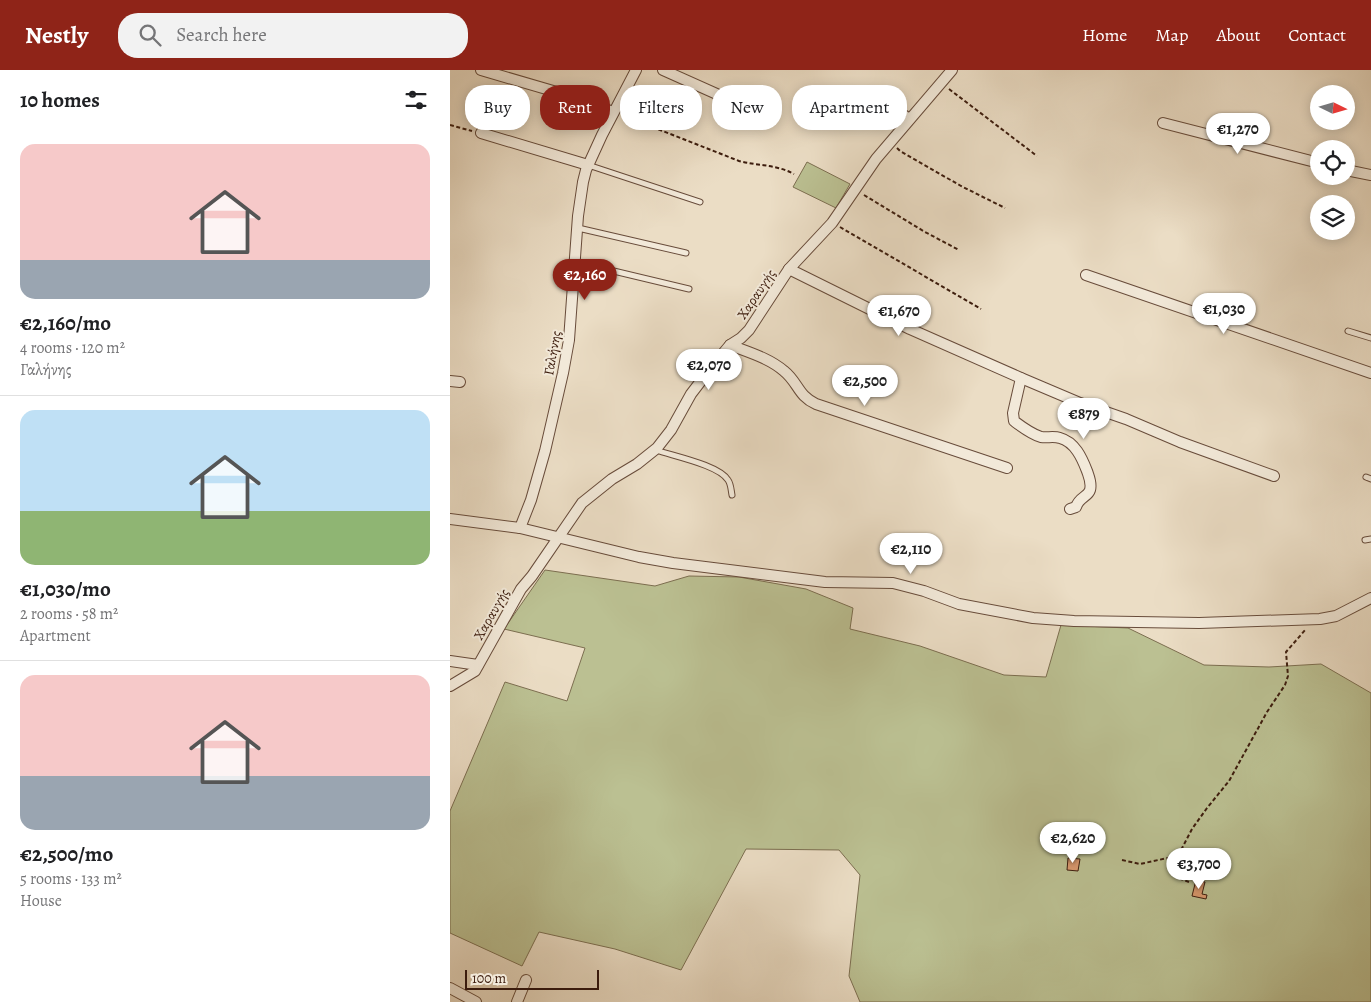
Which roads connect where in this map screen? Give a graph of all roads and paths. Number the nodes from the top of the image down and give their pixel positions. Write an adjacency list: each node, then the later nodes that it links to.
1 (481, 70): 7 (street)
2 (636, 70): 7 (street, Γαλήνης)
3 (663, 70): 6 (street)
4 (952, 70): 5 (street, Χαραυγής)
5 (941, 83): 9 (street, Χαραυγής); 14 (path)
6 (712, 92)
7 (613, 112): 16 (street, Γαλήνης); 18 (path)
8 (907, 114): 9 (lane)
9 (912, 117): 13 (street, Χαραυγής)
10 (1163, 123): 15 (street)
11 (450, 125): 12 (path)
12 (481, 133): 16 (street)
13 (888, 146): 20 (street, Χαραυγής); 22 (path)
14 (1037, 156)
15 (1310, 161)
16 (588, 165): 21 (lane); 24 (street, Γαλήνης)
17 (1355, 172): 19 (street)
18 (794, 174)
19 (1371, 175)
20 (855, 189): 23 (street, Χαραυγής); 25 (path)
21 (700, 202)
22 (1005, 208)
23 (832, 222): 28 (street, Χαραυγής); 31 (path)
24 (578, 228): 26 (lane); 27 (street, Γαλήνης)
25 (959, 250)
26 (686, 253)
27 (576, 262): 30 (lane); 43 (street, Γαλήνης)
28 (789, 269): 34 (street, Χαραυγής); 36 (street)
29 (1086, 275): 35 (street)
30 (689, 289)
31 (982, 308)
32 (1348, 331): 33 (lane)
33 (1371, 338)
34 (730, 345): 37 (street, Χαραυγής); 38 (street)
35 (1371, 373)
36 (1021, 378): 39 (street); 41 (street)
37 (655, 450): 40 (lane); 44 (street, Χαραυγής)
38 (1007, 468)
39 (1274, 476)
40 (732, 495)
41 (1070, 509)
42 (450, 519): 43 (street)
43 (520, 528): 44 (street)
44 (558, 536): 46 (street); 48 (street, Χαραυγής)
45 (1371, 598): 46 (street)
46 (1320, 619): 50 (path)
47 (450, 661): 48 (street)
48 (478, 665): 49 (street, Χαραυγής)
49 (450, 686)
50 (1179, 854): 51 (path); 52 (path)
51 (1122, 860)
52 (1189, 882)
53 (526, 980): 56 (street)
54 (450, 988): 55 (street)
55 (476, 1002)
56 (516, 1002)

